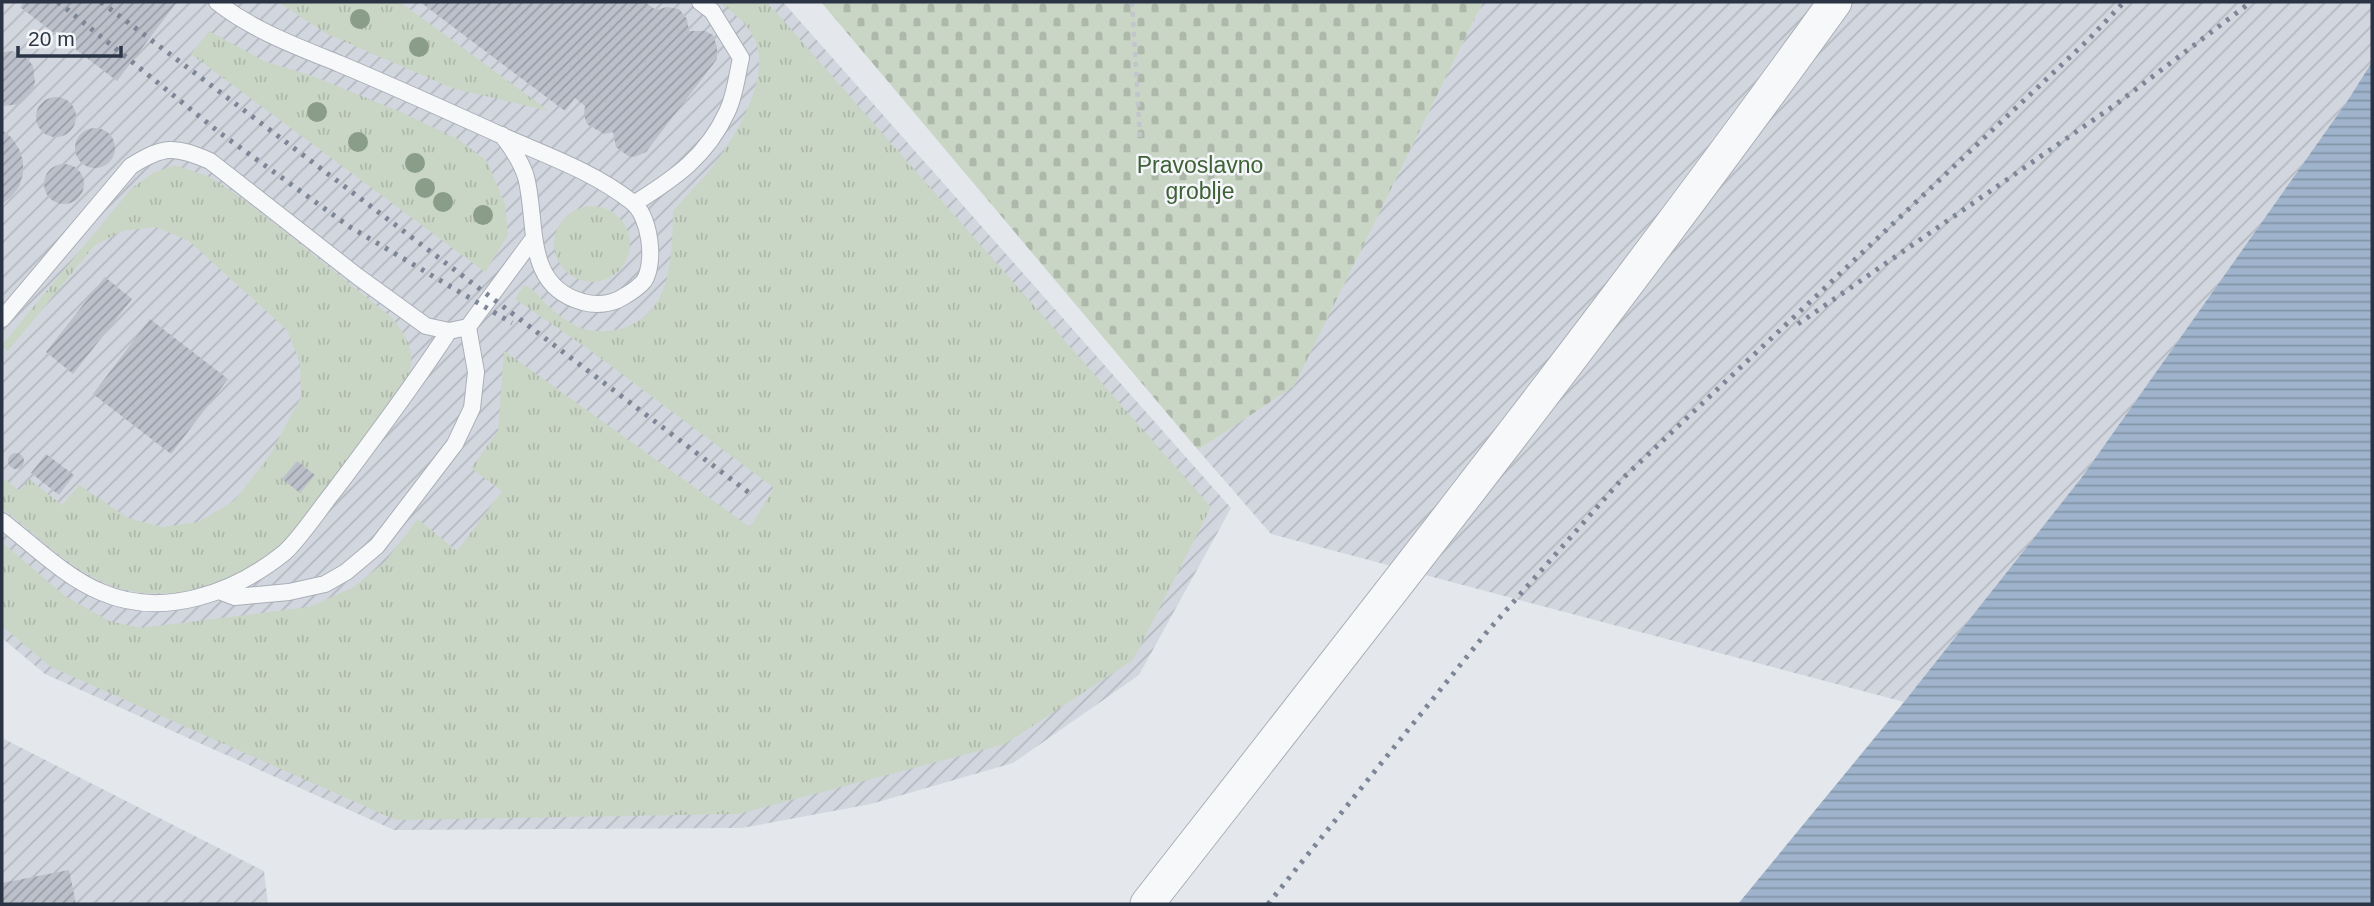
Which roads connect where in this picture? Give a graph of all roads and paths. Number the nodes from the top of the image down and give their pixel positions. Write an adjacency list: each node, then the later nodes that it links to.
1 (217, 2): 5 (lane)
2 (700, 2): 7 (lane)
3 (1132, 2): 6 (path)
4 (1835, 2): 14 (street)
5 (502, 135): 7 (lane); 8 (lane)
6 (1140, 137)
7 (635, 203): 8 (lane)
8 (533, 239): 10 (lane)
9 (2, 319): 11 (lane)
10 (468, 327): 11 (lane); 13 (lane)
11 (449, 331): 13 (lane)
12 (2, 521): 13 (lane)
13 (219, 591)
14 (1147, 904)

